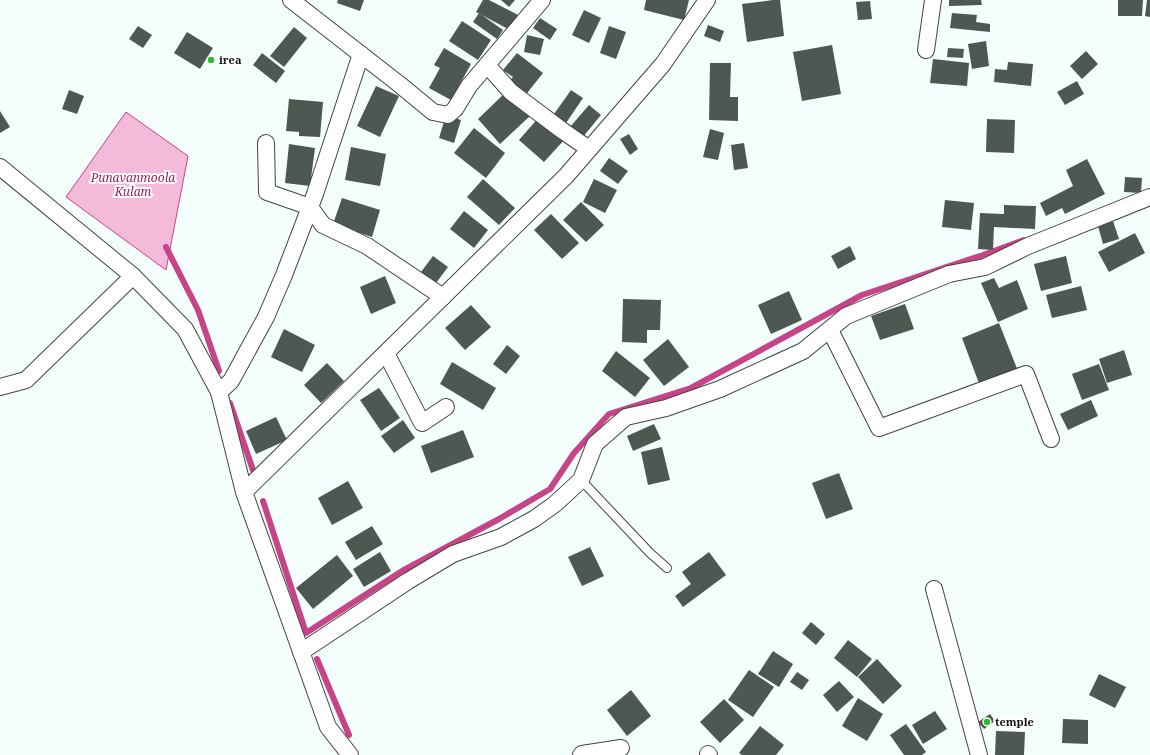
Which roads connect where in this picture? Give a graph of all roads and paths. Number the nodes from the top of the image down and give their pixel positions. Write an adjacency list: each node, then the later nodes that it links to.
1 (291, 0): 6 (street)
2 (542, 0): 7 (street)
3 (707, 0): 9 (street)
4 (933, 0): 5 (street)
5 (926, 50)
6 (361, 54): 7 (street); 12 (street)
7 (486, 65): 9 (street)
8 (266, 142): 12 (street)
9 (590, 149): 14 (street)
10 (0, 167): 13 (street)
11 (1150, 197): 15 (street)
12 (310, 207): 14 (street); 18 (street)
13 (133, 276): 17 (street); 18 (street)
14 (443, 297): 16 (street)
15 (830, 330): 20 (street); 21 (street)
16 (386, 353): 19 (street); 22 (street)
17 (0, 386)
18 (219, 392): 22 (street)
19 (446, 408)
20 (1051, 439)
21 (581, 480): 23 (lane); 25 (street)
22 (244, 492): 25 (street)
23 (667, 568)
24 (934, 589): 29 (street)
25 (301, 652): 27 (street)
26 (621, 748): 28 (street)
27 (350, 755)
28 (581, 755)
29 (979, 755)

